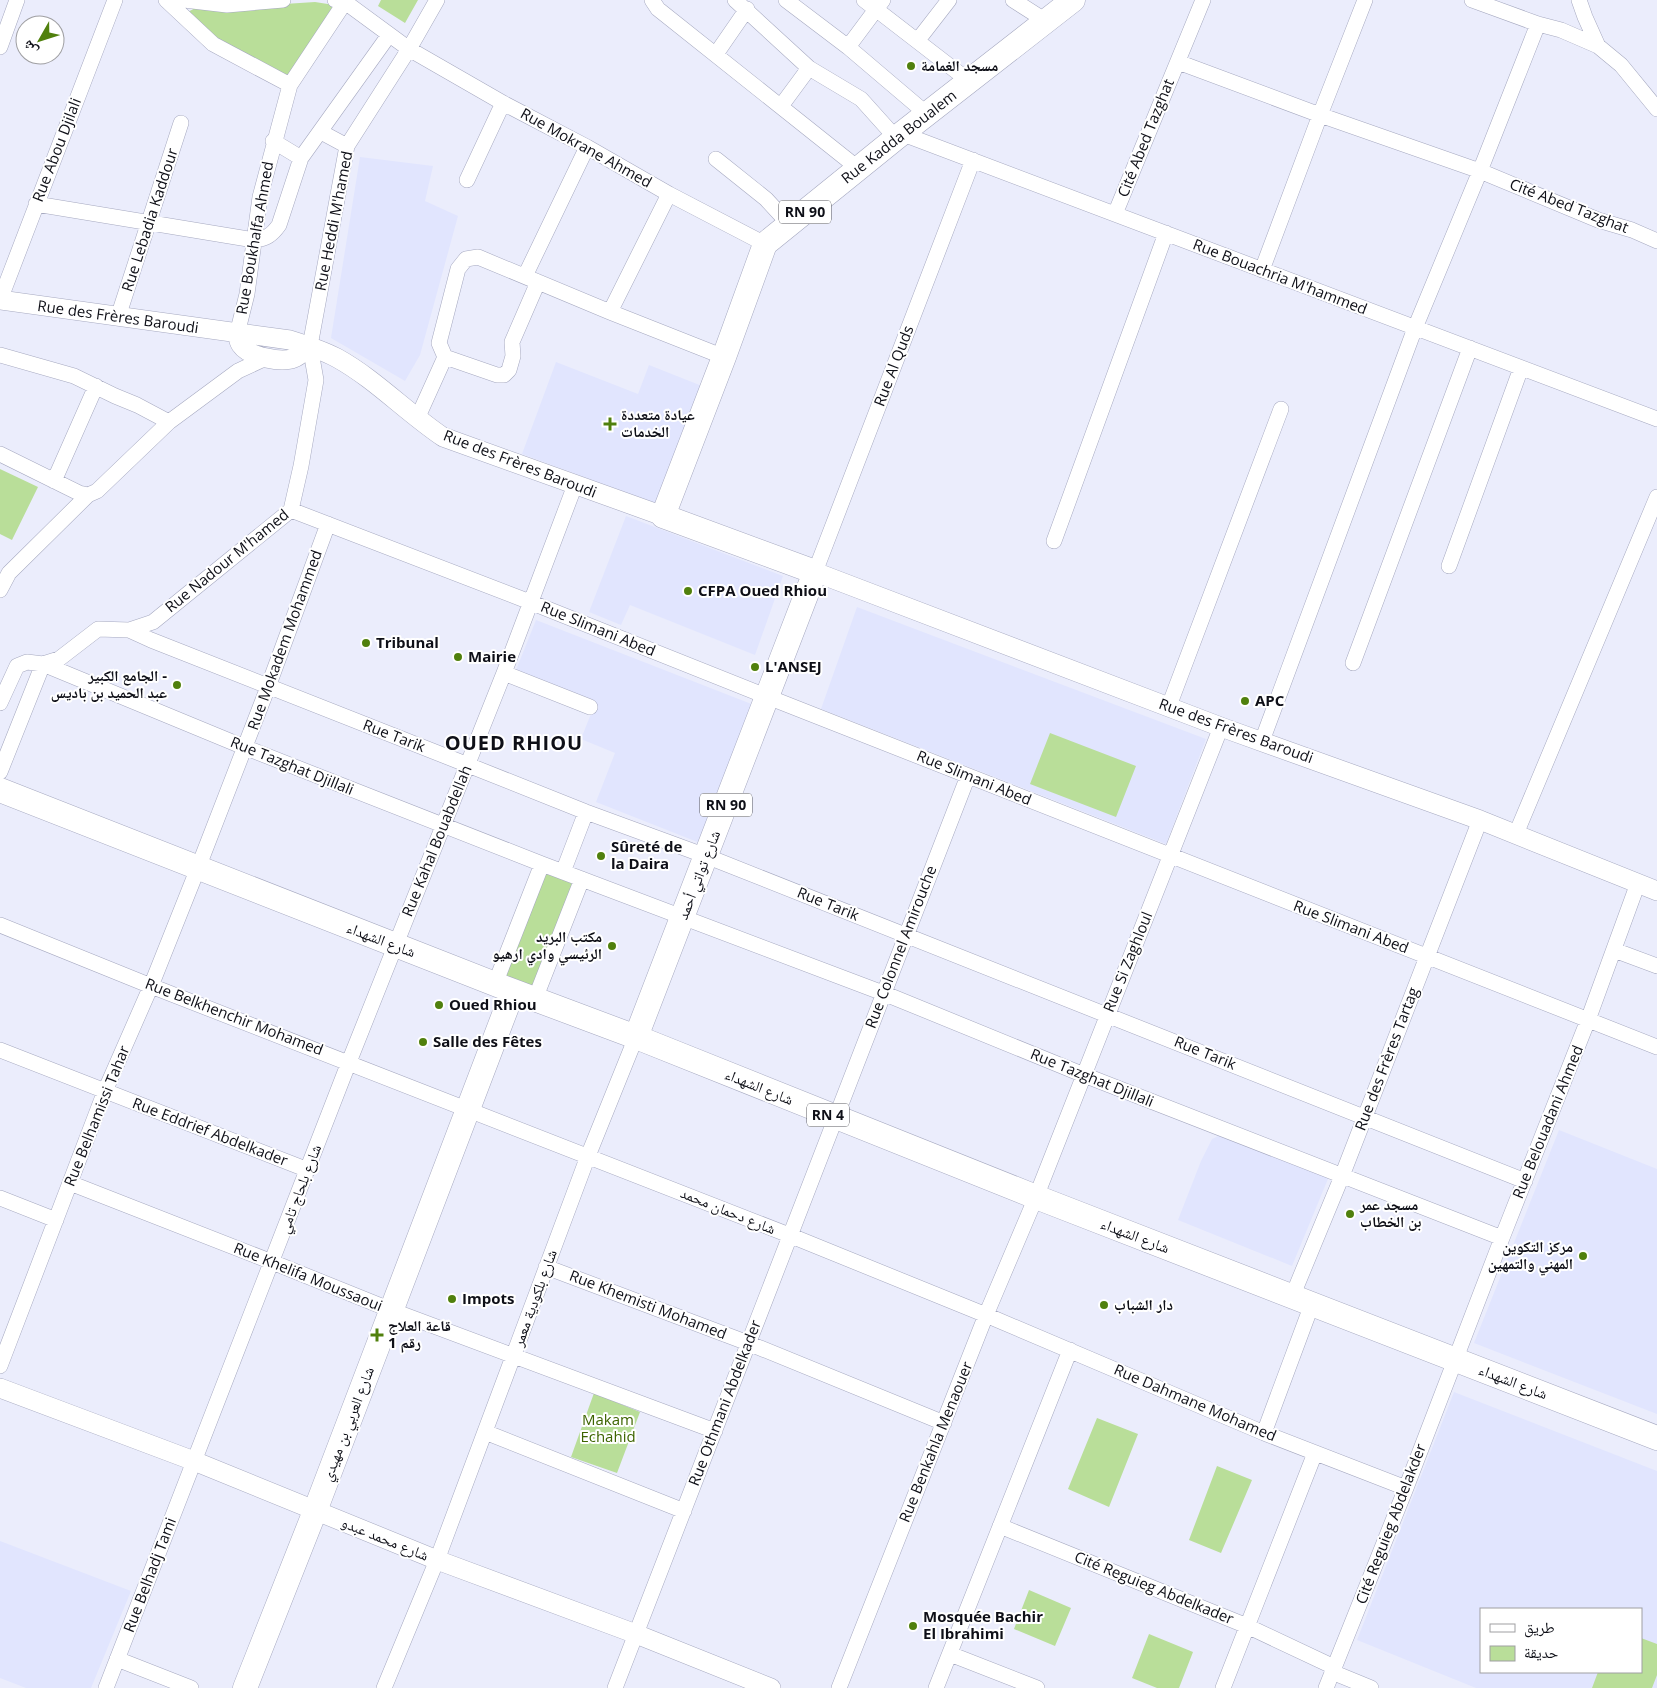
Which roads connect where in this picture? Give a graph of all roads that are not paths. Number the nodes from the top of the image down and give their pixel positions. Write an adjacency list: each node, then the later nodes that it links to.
1 (17, 0): 19 (street)
2 (115, 0): 51 (street, Rue Abou Djilali)
3 (166, 0): 32 (street)
4 (184, 0): 5 (street)
5 (283, 0)
6 (437, 0): 27 (street, Rue Heddi M'hamed)
7 (652, 0): 28 (street)
8 (786, 0): 26 (street)
9 (948, 0): 23 (street)
10 (1013, 0): 20 (street)
11 (1073, 0): 20 (main road, Rue Kadda Boualem / RN 90)
12 (1203, 0): 29 (street, Cité Abed Tazghat)
13 (1365, 0): 37 (street)
14 (1472, 0): 21 (street)
15 (1580, 0): 24 (street)
16 (340, 1): 22 (street, Rue Mokrane Ahmed); 32 (street, Rue Boukhalfa Ahmed)
17 (874, 3): 23 (street); 26 (street)
18 (741, 5): 28 (street); 30 (street)
19 (5, 18): 25 (street)
20 (1046, 21): 31 (main road, Rue Kadda Boualem / RN 90)
21 (1538, 24): 24 (street); 48 (street)
22 (389, 35): 27 (street, Rue Mokrane Ahmed); 39 (street)
23 (918, 40): 31 (street)
24 (1598, 46): 35 (street)
25 (0, 47)
26 (848, 47): 36 (street)
27 (409, 49): 33 (street, Rue Mokrane Ahmed); 42 (street, Rue Heddi M'hamed)
28 (716, 54): 34 (street)
29 (1178, 62): 37 (street, Cité Abed Tazghat); 52 (street, Cité Abed Tazghat)
30 (808, 68): 34 (street); 40 (street)
31 (969, 82): 36 (main road, Rue Kadda Boualem / RN 90)
32 (290, 85): 41 (street, Rue Boukhalfa Ahmed)
33 (503, 103): 43 (street, Rue Mokrane Ahmed); 49 (street)
34 (781, 106): 47 (street)
35 (1657, 109)
36 (928, 115): 40 (main road, Rue Kadda Boualem / RN 90)
37 (1320, 115): 48 (street, Cité Abed Tazghat); 59 (street)
38 (181, 123): 53 (street, Rue Lebadia Kaddour)
39 (321, 132): 42 (street); 44 (street)
40 (900, 136): 46 (street, Rue Bouachria M'hammed); 47 (main road, Rue Kadda Boualem / RN 90)
41 (274, 142): 44 (street); 56 (street, Rue Boukhalfa Ahmed)
42 (347, 146): 66 (street, Rue Heddi M'hamed)
43 (587, 147): 50 (street, Rue Mokrane Ahmed); 60 (street)
44 (301, 158): 56 (street)
45 (716, 160): 54 (street)
46 (973, 160): 52 (street, Rue Bouachria M'hammed); 88 (street, Rue Al Quds)
47 (859, 169): 54 (main road, Rue Kadda Boualem / RN 90)
48 (1480, 171): 57 (street, Cité Abed Tazghat); 64 (street)
49 (467, 180)
50 (669, 194): 58 (street, Rue Mokrane Ahmed); 62 (street)
51 (36, 204): 53 (street); 61 (street, Rue Abou Djilali)
52 (1115, 214): 55 (street, Rue Bouachria M'hammed)
53 (149, 222): 56 (street); 63 (street, Rue Lebadia Kaddour)
54 (789, 224): 58 (main road, Rue Kadda Boualem / RN 90)
55 (1166, 233): 59 (street, Rue Bouachria M'hammed); 86 (street)
56 (254, 240): 65 (street, Rue Boukhalfa Ahmed)
57 (1657, 241)
58 (765, 244): 69 (main road)
59 (1262, 270): 64 (street, Rue Bouachria M'hammed)
60 (532, 279): 62 (street); 70 (street); 70 (street)
61 (0, 300): 63 (street, Rue des Frères Baroudi)
62 (610, 312): 69 (street)
63 (118, 317): 65 (street, Rue des Frères Baroudi)
64 (1416, 328): 67 (street, Rue Bouachria M'hammed); 101 (street)
65 (237, 334): 66 (street, Rue des Frères Baroudi); 71 (street)
66 (310, 346): 71 (street); 75 (street, Rue des Frères Baroudi); 83 (street, Rue Nadour M'hamed)
67 (1470, 348): 72 (street, Rue Bouachria M'hammed); 92 (street)
68 (0, 355): 73 (street)
69 (724, 356): 84 (main road)
70 (445, 357): 75 (street)
71 (266, 358): 77 (street)
72 (1521, 368): 76 (street, Rue Bouachria M'hammed); 87 (street)
73 (96, 386): 77 (street); 79 (street)
74 (1280, 409): 98 (street)
75 (417, 419): 80 (street, Rue des Frères Baroudi)
76 (1657, 419)
77 (169, 422): 81 (street)
78 (0, 454): 79 (street)
79 (54, 481): 81 (street)
80 (575, 485): 84 (street, Rue des Frères Baroudi); 90 (street, Rue Kahal Bouabdellah)
81 (88, 495): 89 (street)
82 (1657, 498): 110 (street)
83 (291, 510): 85 (street, Rue Slimani Abed); 91 (street, Rue Nadour M'hamed)
84 (663, 516): 88 (main road)
85 (328, 524): 90 (street, Rue Slimani Abed); 95 (street, Rue Mokadem Mohammed)
86 (1054, 541)
87 (1449, 566)
88 (815, 572): 96 (main road, شارع تواتي أحمد / RN 90); 98 (street, Rue des Frères Baroudi)
89 (0, 590)
90 (530, 602): 94 (street, Rue Kahal Bouabdellah); 96 (street, Rue Slimani Abed)
91 (129, 630): 93 (street, Rue Nadour M'hamed); 95 (street, Rue Tarik)
92 (1353, 663)
93 (43, 664): 97 (street, Rue Nadour M'hamed); 102 (street, Rue Tazghat Djillali); 104 (street)
94 (504, 673): 99 (street); 103 (street, Rue Kahal Bouabdellah)
95 (268, 687): 102 (street, Rue Mokadem Mohammed); 103 (street, Rue Tarik)
96 (768, 697): 105 (street, Rue Slimani Abed); 111 (main road, شارع تواتي أحمد / RN 90)
97 (0, 702)
98 (1169, 706): 100 (street, Rue des Frères Baroudi)
99 (590, 707)
100 (1221, 727): 101 (street, Rue des Frères Baroudi); 112 (street, Rue Si Zaghloul)
101 (1262, 741): 108 (street, Rue des Frères Baroudi)
102 (244, 747): 109 (street, Rue Tazghat Djillali); 114 (street, Rue Mokadem Mohammed)
103 (468, 765): 107 (street, Rue Tarik); 109 (street, Rue Kahal Bouabdellah)
104 (0, 772)
105 (968, 776): 112 (street, Rue Slimani Abed); 121 (street, Rue Colonnel Amirouche)
106 (0, 790): 114 (main road, شارع الشهداء / RN 4)
107 (586, 812): 111 (street, Rue Tarik); 115 (street)
108 (1480, 820): 110 (street, Rue des Frères Baroudi); 124 (street, Rue des Frères Tartag)
109 (443, 825): 113 (street, Rue Tazghat Djillali); 122 (street, Rue Kahal Bouabdellah)
110 (1516, 834): 117 (street, Rue des Frères Baroudi)
111 (706, 856): 119 (main road, شارع تواتي أحمد / RN 90); 121 (street, Rue Tarik)
112 (1171, 857): 124 (street, Rue Slimani Abed); 130 (street, Rue Si Zaghloul)
113 (542, 864): 115 (street, Rue Tazghat Djillali); 127 (street)
114 (198, 868): 122 (main road, شارع الشهداء / RN 4); 126 (street, Rue Belhamissi Tahar)
115 (563, 872): 116 (street, Rue Tazghat Djillali)
116 (582, 879): 119 (street, Rue Tazghat Djillali); 129 (street)
117 (1638, 883): 118 (street, Rue des Frères Baroudi); 123 (street, Rue Belouadani Ahmed)
118 (1657, 891)
119 (683, 917): 128 (street, Rue Tazghat Djillali); 132 (main road, شارع تواتي أحمد / RN 90)
120 (0, 925): 126 (street, Rue Belkhenchir Mohamed)
121 (906, 935): 128 (street, Rue Colonnel Amirouche); 130 (street, Rue Tarik)
122 (396, 945): 127 (main road, شارع الشهداء / RN 4); 135 (street, شارع بلحاج تامي)
123 (1614, 950): 125 (street); 131 (street, Rue Belouadani Ahmed)
124 (1426, 956): 131 (street, Rue Slimani Abed); 139 (street, Rue des Frères Tartag)
125 (1657, 966)
126 (151, 986): 135 (street, Rue Belkhenchir Mohamed); 137 (street, Rue Belhamissi Tahar)
127 (504, 988): 129 (main road, شارع الشهداء / RN 4); 138 (main road, شارع العربي بن مهيدي)
128 (884, 993): 136 (street, Rue Tazghat Djillali); 140 (street, Rue Colonnel Amirouche)
129 (535, 999): 132 (main road, شارع الشهداء / RN 4)
130 (1107, 1014): 136 (street, Rue Si Zaghloul); 139 (street, Rue Tarik)
131 (1588, 1020): 133 (street, Rue Slimani Abed); 144 (street, Rue Belouadani Ahmed)
132 (636, 1037): 140 (main road, شارع الشهداء / RN 4); 141 (street, شارع بلكودية معمر)
133 (1657, 1047)
134 (0, 1050): 137 (street, Rue Eddrief Abdelkader)
135 (349, 1062): 138 (street, Rue Belkhenchir Mohamed); 142 (street, شارع بلحاج تامي)
136 (1084, 1076): 143 (street, Rue Tazghat Djillali); 146 (street, Rue Si Zaghloul)
137 (105, 1091): 142 (street, Rue Eddrief Abdelkader); 145 (street, Rue Belhamissi Tahar)
138 (468, 1110): 141 (street, شارع دحمان محمد); 154 (main road, شارع العربي بن مهيدي)
139 (1365, 1116): 143 (street, Rue des Frères Tartag); 144 (street, Rue Tarik)
140 (835, 1118): 146 (main road, شارع الشهداء / RN 4); 149 (street, Rue Othmani Abdelkader)
141 (588, 1156): 149 (street, شارع دحمان محمد); 152 (street, شارع بلكودية معمر)
142 (308, 1170): 151 (street, شارع بلحاج تامي)
143 (1342, 1176): 150 (street, Rue Tazghat Djillali); 153 (street, Rue des Frères Tartag)
144 (1526, 1181): 150 (street, Rue Belouadani Ahmed)
145 (70, 1184): 148 (street, Rue Belhamissi Tahar); 151 (street, Rue Khelifa Moussaoui)
146 (1036, 1197): 153 (main road, شارع الشهداء / RN 4); 155 (street, Rue Benkahla Menaouer)
147 (0, 1198): 148 (street)
148 (56, 1220): 160 (street, Rue Belhamissi Tahar)
149 (789, 1235): 155 (street, شارع دحمان محمد); 156 (street, Rue Othmani Abdelkader)
150 (1502, 1238): 159 (street, Rue Belouadani Ahmed)
151 (272, 1262): 154 (street, Rue Khelifa Moussaoui); 168 (street, شارع بلحاج تامي)
152 (546, 1267): 156 (street, Rue Khemisti Mohamed); 158 (street, شارع بلكودية معمر)
153 (1302, 1300): 159 (main road, شارع الشهداء / RN 4); 165 (street, Rue des Frères Tartag)
154 (392, 1310): 158 (street, Rue Khelifa Moussaoui); 170 (main road, شارع العربي بن مهيدي)
155 (986, 1315): 157 (street, Rue Dahmane Mohamed); 162 (street, Rue Benkahla Menaouer)
156 (748, 1343): 162 (street, Rue Khemisti Mohamed); 163 (street, Rue Othmani Abdelkader)
157 (1070, 1350): 165 (street, Rue Dahmane Mohamed); 172 (street)
158 (514, 1355): 163 (street, Rue Khelifa Moussaoui); 164 (street, شارع بلكودية معمر)
159 (1455, 1359): 166 (main road, شارع الشهداء / RN 4); 169 (street, Cité Reguieg Abdelakder)
160 (0, 1366)
161 (0, 1388): 168 (street, شارع محمد عبدو)
162 (944, 1423): 185 (street, Rue Benkahla Menaouer)
163 (715, 1431): 171 (street, Rue Othmani Abdelkader)
164 (485, 1432): 171 (street); 173 (street, شارع بلكودية معمر)
165 (1264, 1433): 167 (street, Rue Dahmane Mohamed)
166 (1657, 1438)
167 (1315, 1453): 169 (street, Rue Dahmane Mohamed); 174 (street, Cité Reguieg Abdelkader)
168 (194, 1462): 170 (street, شارع محمد عبدو); 177 (street, Rue Belhadj Tami)
169 (1406, 1488): 178 (street, Cité Reguieg Abdelakder)
170 (314, 1511): 173 (street, شارع محمد عبدو); 181 (main road, شارع العربي بن مهيدي)
171 (684, 1511): 175 (street, Rue Othmani Abdelkader)
172 (1000, 1526): 174 (street, Cité Reguieg Abdelkader); 176 (street)
173 (437, 1560): 175 (street, شارع محمد عبدو); 182 (street, شارع بلكودية معمر)
174 (1247, 1626): 178 (street); 188 (street)
175 (636, 1634): 183 (street, Rue Othmani Abdelkader); 184 (street, شارع محمد عبدو)
176 (950, 1654): 186 (street); 187 (street)
177 (117, 1659): 179 (street, Rue Belhadj Tami); 180 (street)
178 (1333, 1670): 189 (street, Cité Reguieg Abdelakder); 190 (street)
179 (106, 1688)
180 (191, 1688)
181 (244, 1688)
182 (384, 1688)
183 (615, 1688)
184 (771, 1688)
185 (839, 1688)
186 (936, 1688)
187 (1037, 1688)
188 (1223, 1688)
189 (1326, 1688)
190 (1371, 1688)

